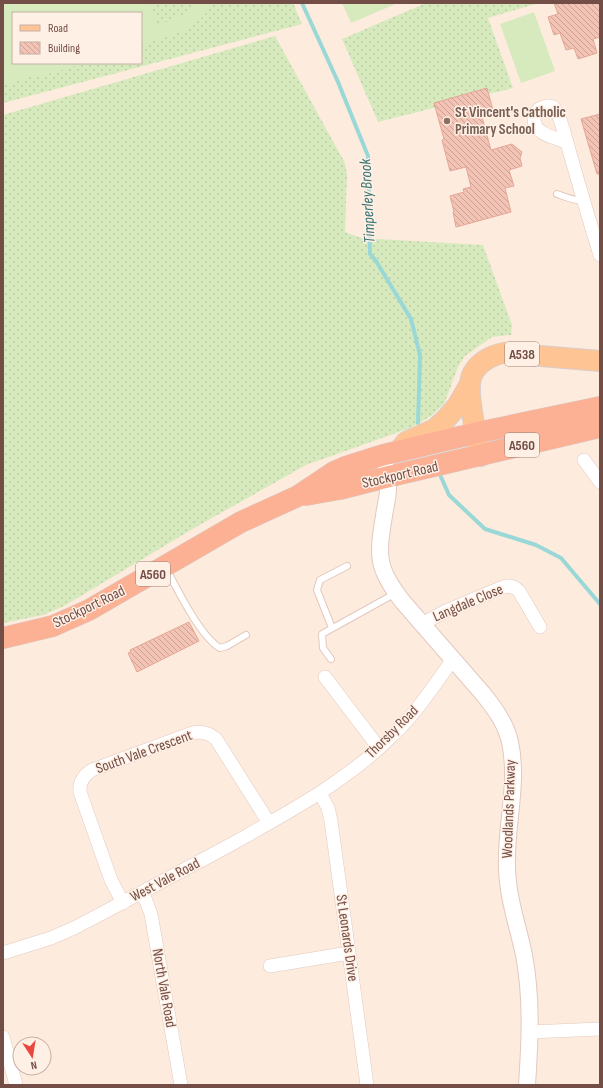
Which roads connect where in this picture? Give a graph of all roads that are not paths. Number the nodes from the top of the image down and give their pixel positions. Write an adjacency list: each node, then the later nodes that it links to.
1 (567, 142): 3 (street)
2 (557, 194): 3 (lane)
3 (583, 200): 4 (street)
4 (599, 251)
5 (600, 361): 6 (main road, A538)
6 (470, 384): 9 (main road, A538); 10 (main road)
7 (600, 407): 9 (highway, A560)
8 (600, 427): 11 (highway, A560)
9 (476, 433): 10 (highway, Stockport Road / A560); 11 (main road, A538)
10 (390, 454): 13 (street, Woodlands Parkway); 15 (highway, Stockport Road / A560)
11 (481, 456): 13 (highway, Stockport Road / A560)
12 (584, 460): 14 (street)
13 (387, 477): 15 (highway, Stockport Road / A560); 18 (street, Woodlands Parkway)
14 (600, 482)
15 (298, 496): 17 (highway, Stockport Road / A560)
16 (347, 566): 21 (lane)
17 (166, 567): 22 (lane); 23 (highway, Stockport Road / A560)
18 (396, 593): 19 (street, Woodlands Parkway); 21 (lane)
19 (422, 624): 20 (street, Langdale Close); 25 (street, Woodlands Parkway)
20 (540, 627)
21 (332, 628): 24 (lane)
22 (246, 635)
23 (3, 638)
24 (331, 659)
25 (453, 659): 27 (street, Thorsby Road); 36 (street, Woodlands Parkway)
26 (325, 677): 27 (street)
27 (379, 748): 28 (street, Thorsby Road)
28 (320, 794): 29 (street, West Vale Road); 33 (street, St Leonards Drive)
29 (269, 823): 30 (street, West Vale Road); 31 (street, South Vale Crescent)
30 (142, 893): 31 (street, West Vale Road); 39 (street, North Vale Road)
31 (123, 903): 32 (street, West Vale Road)
32 (3, 953)
33 (349, 953): 34 (street); 40 (street, St Leonards Drive)
34 (270, 966)
35 (600, 1029): 36 (street)
36 (530, 1032): 41 (street, Woodlands Parkway)
37 (3, 1036): 38 (street)
38 (16, 1085)
39 (181, 1085)
40 (367, 1085)
41 (527, 1085)

